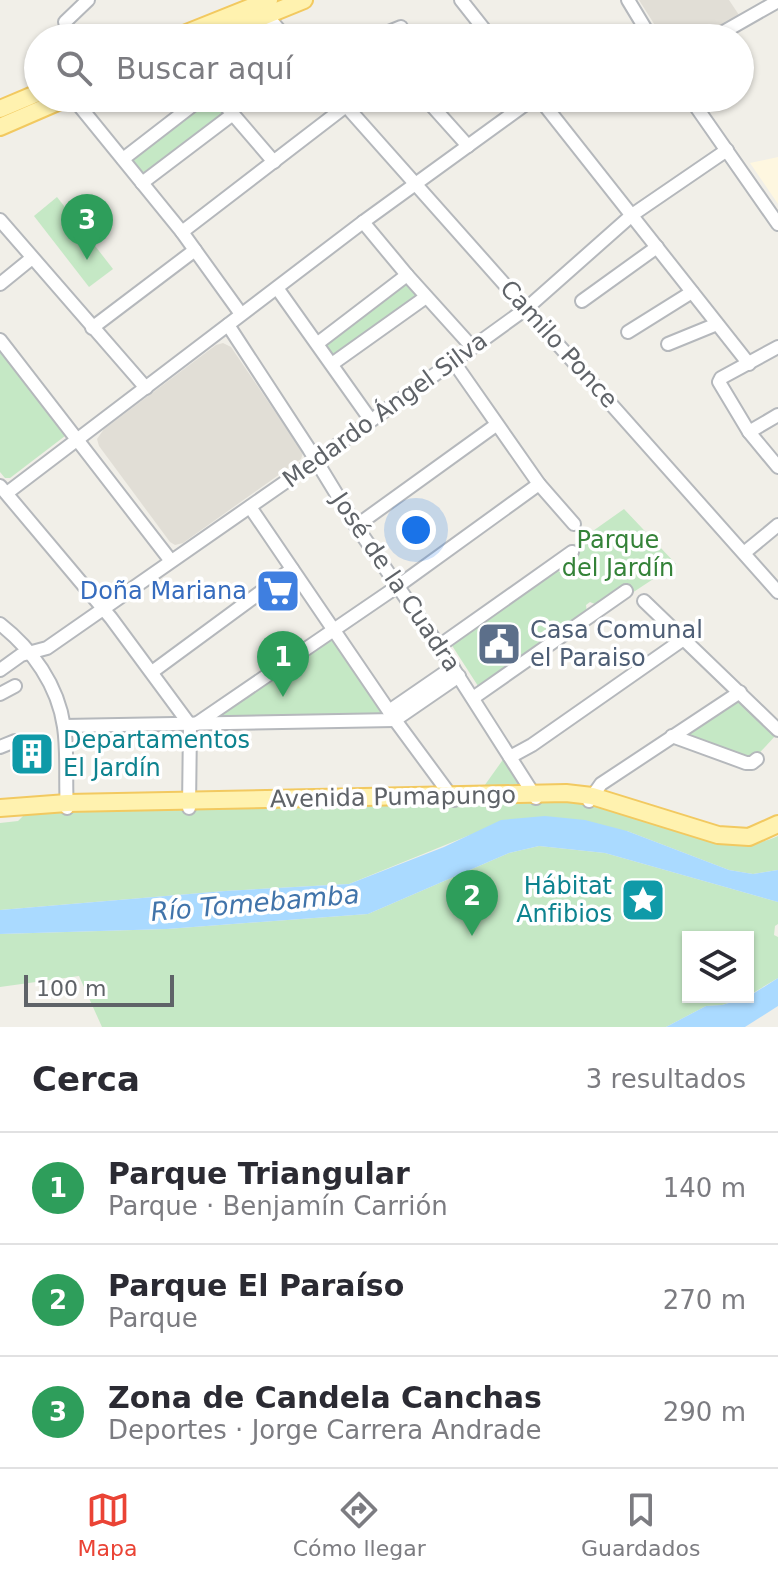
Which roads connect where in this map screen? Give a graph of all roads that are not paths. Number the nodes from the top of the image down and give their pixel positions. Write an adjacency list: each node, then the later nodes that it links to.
1 (88, 0): 7 (street)
2 (304, 0): 6 (main road)
3 (461, 0): 11 (street)
4 (628, 0): 12 (street)
5 (778, 1): 13 (street)
6 (261, 5): 8 (main road); 9 (main road); 10 (street)
7 (65, 22)
8 (211, 24)
9 (232, 24)
10 (275, 24)
11 (480, 24)
12 (643, 24)
13 (738, 24)
14 (24, 99): 15 (main road)
15 (0, 109)
16 (36, 112): 26 (main road)
17 (82, 112): 29 (street)
18 (184, 112): 29 (street)
19 (331, 112): 30 (street)
20 (351, 112): 32 (street, Camilo Ponce)
21 (438, 112): 27 (street)
22 (516, 112): 27 (street)
23 (548, 112): 33 (street)
24 (700, 112): 28 (street)
25 (233, 114): 30 (street); 31 (street)
26 (0, 127)
27 (468, 146): 32 (street)
28 (727, 150): 33 (street, Medardo Ángel Silva); 36 (street)
29 (123, 159): 31 (street)
30 (274, 162): 37 (street)
31 (142, 183): 37 (street)
32 (415, 183): 35 (street); 47 (street, Camilo Ponce)
33 (632, 215): 38 (street); 47 (street, Medardo Ángel Silva)
34 (0, 220): 40 (street)
35 (363, 222): 41 (street); 43 (street)
36 (778, 224)
37 (182, 232): 39 (street)
38 (657, 247): 44 (street); 46 (street)
39 (195, 250): 48 (street); 51 (street)
40 (32, 258): 42 (street); 51 (street)
41 (407, 275): 45 (street); 54 (street)
42 (0, 284)
43 (277, 288): 48 (street); 54 (street)
44 (692, 292): 49 (street); 52 (street)
45 (426, 297): 56 (street); 59 (street)
46 (582, 301)
47 (527, 308): 56 (street, Medardo Ángel Silva); 76 (street, Camilo Ponce)
48 (241, 314): 50 (street)
49 (717, 324): 55 (street); 60 (street)
50 (228, 325): 61 (street); 67 (street, José de la Cuadra)
51 (92, 328): 61 (street)
52 (628, 332)
53 (0, 340): 66 (street)
54 (318, 343): 59 (street)
55 (668, 344)
56 (472, 347): 58 (street, Medardo Ángel Silva)
57 (778, 347): 60 (street)
58 (453, 361): 63 (street, Medardo Ángel Silva); 64 (street)
59 (332, 364): 63 (street)
60 (749, 364): 65 (street)
61 (146, 388): 66 (street)
62 (778, 415): 65 (street)
63 (370, 419): 67 (street, Medardo Ángel Silva)
64 (496, 425): 69 (street); 74 (street)
65 (749, 432): 68 (street)
66 (78, 439): 70 (street); 77 (street)
67 (315, 461): 71 (street, Medardo Ángel Silva); 74 (street, José de la Cuadra)
68 (778, 467)
69 (539, 484): 72 (street); 79 (street)
70 (3, 489): 83 (street)
71 (250, 507): 77 (street, Medardo Ángel Silva); 78 (street)
72 (574, 524)
73 (778, 525): 76 (street)
74 (356, 526): 79 (street, José de la Cuadra)
75 (572, 552): 87 (street)
76 (744, 553): 81 (street, Camilo Ponce)
77 (171, 561): 83 (street, Medardo Ángel Silva)
78 (292, 569): 85 (street); 90 (street)
79 (398, 586): 85 (street); 87 (street, José de la Cuadra)
80 (626, 591): 95 (street)
81 (778, 592)
82 (644, 601): 86 (street)
83 (103, 609): 88 (street, Medardo Ángel Silva); 90 (street)
84 (0, 624): 88 (street)
85 (335, 628): 96 (street); 97 (street)
86 (685, 638): 93 (street); 103 (street)
87 (439, 646): 91 (street, José de la Cuadra)
88 (31, 651): 89 (street, Medardo Ángel Silva); 98 (street)
89 (0, 670)
90 (152, 672): 97 (street)
91 (456, 672): 95 (street, José de la Cuadra); 96 (street)
92 (15, 686): 94 (street)
93 (740, 692): 99 (street); 100 (street)
94 (0, 694)
95 (473, 698): 103 (street, José de la Cuadra)
96 (392, 715): 97 (street); 106 (street)
97 (193, 724): 98 (street); 108 (street)
98 (64, 726): 109 (street)
99 (778, 730)
100 (672, 736): 104 (street); 107 (street)
101 (15, 741): 102 (street)
102 (0, 747)
103 (510, 757): 105 (street, José de la Cuadra)
104 (757, 759)
105 (536, 796): 106 (main road, Avenida Pumapungo); 107 (main road, Avenida Pumapungo)
106 (453, 798): 108 (main road, Avenida Pumapungo)
107 (591, 798): 111 (main road, Avenida Pumapungo)
108 (189, 805): 109 (main road, Avenida Pumapungo)
109 (67, 806): 110 (main road, Avenida Pumapungo)
110 (0, 808)
111 (778, 824)

